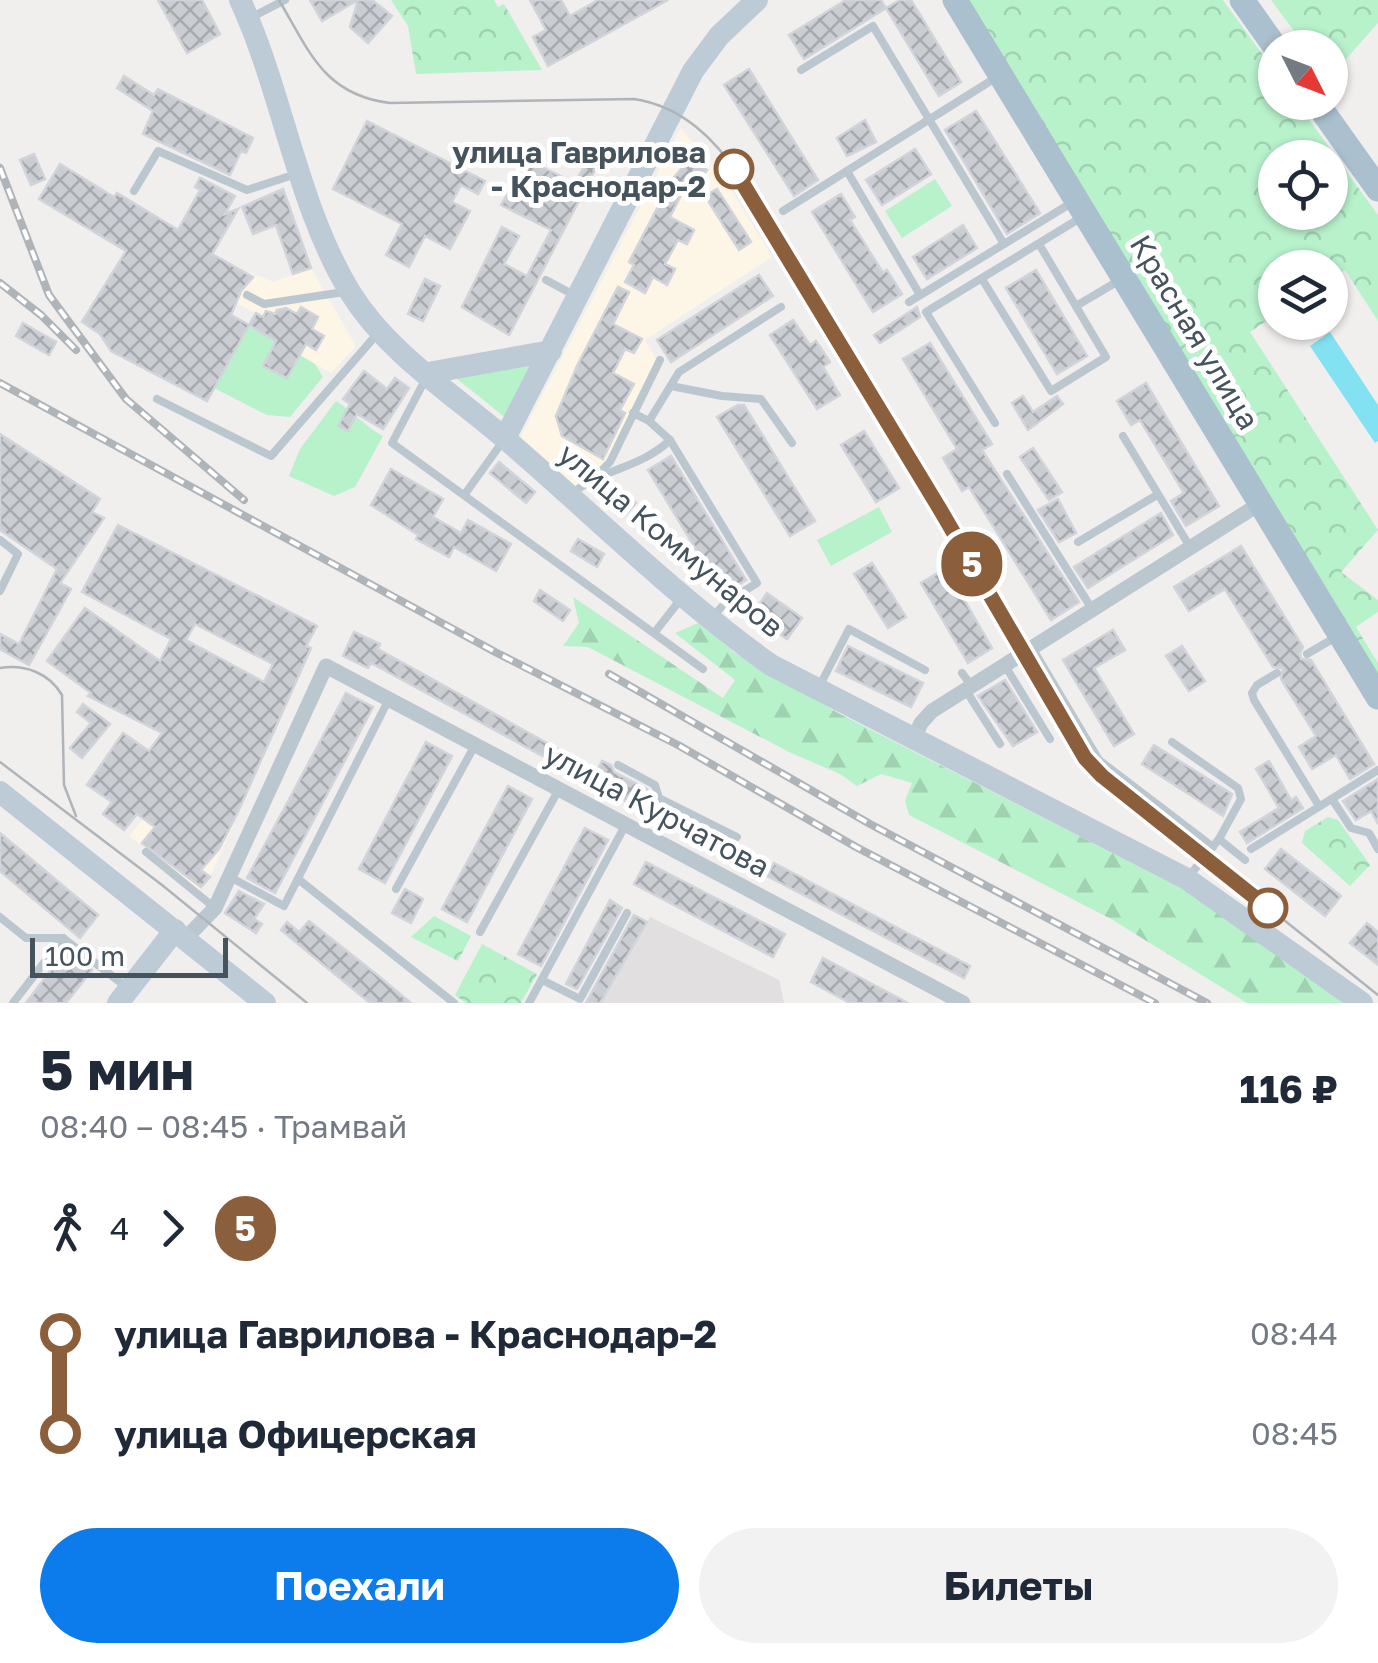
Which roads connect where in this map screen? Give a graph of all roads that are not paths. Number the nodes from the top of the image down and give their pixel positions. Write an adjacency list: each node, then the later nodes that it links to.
1 (286, 0): 5 (lane)
2 (757, 0): 25 (main road)
3 (956, 0): 8 (main road, Красная улица)
4 (1242, 0): 6 (main road)
5 (244, 9): 12 (main road, улица Коммунаров)
6 (1263, 30)
7 (801, 70): 9 (lane)
8 (1001, 75): 9 (lane); 15 (main road, Красная улица)
9 (928, 120): 11 (lane); 17 (lane)
10 (1329, 120): 13 (main road)
11 (847, 171): 16 (lane); 24 (lane)
12 (301, 173): 14 (lane); 22 (main road, улица Коммунаров)
13 (1378, 189)
14 (134, 190)
15 (1081, 208): 17 (lane); 18 (lane); 19 (main road, Красная улица)
16 (784, 210)
17 (1004, 244): 24 (lane)
18 (1039, 244): 20 (lane); 27 (lane)
19 (1124, 278): 27 (lane); 48 (main road, Красная улица)
20 (982, 279): 27 (lane); 37 (lane)
21 (546, 280): 25 (lane)
22 (349, 291): 23 (lane); 29 (main road, улица Коммунаров)
23 (247, 295)
24 (920, 295): 26 (lane)
25 (578, 297): 30 (main road)
26 (909, 302)
27 (1076, 306)
28 (781, 307): 33 (lane)
29 (378, 332): 32 (main road, улица Коммунаров); 34 (lane)
30 (551, 351): 32 (main road); 39 (main road)
31 (660, 360): 35 (lane)
32 (428, 373): 39 (main road, улица Коммунаров); 44 (lane)
33 (671, 386): 36 (lane); 41 (lane)
34 (157, 399)
35 (632, 413): 36 (lane); 43 (lane)
36 (649, 420): 40 (lane)
37 (995, 423)
38 (1123, 436): 45 (lane)
39 (505, 438): 44 (lane); 46 (main road, улица Коммунаров)
40 (670, 440): 43 (lane); 55 (lane)
41 (792, 443)
42 (1007, 474): 54 (lane)
43 (594, 478): 46 (lane)
44 (465, 494): 56 (lane)
45 (1157, 494): 50 (lane); 51 (lane)
46 (571, 495): 53 (main road, улица Коммунаров)
47 (929, 500): 58 (lane)
48 (1260, 503): 51 (street); 57 (main road, Красная улица)
49 (0, 540): 52 (lane)
50 (1078, 542)
51 (1190, 547): 54 (street)
52 (0, 591)
53 (683, 596): 55 (main road, улица Коммунаров); 56 (lane)
54 (1092, 609): 58 (street)
55 (710, 620): 65 (main road, улица Коммунаров)
56 (655, 632): 61 (lane)
57 (1340, 634): 59 (lane); 66 (main road, Красная улица)
58 (1025, 650): 60 (street); 82 (lane)
59 (1307, 654)
60 (1004, 664): 64 (street); 69 (lane)
61 (703, 668)
62 (925, 670): 65 (lane)
63 (1277, 673): 78 (lane)
64 (966, 682): 68 (street); 71 (lane)
65 (818, 688): 68 (main road, улица Коммунаров)
66 (1378, 697)
67 (389, 699): 72 (street, улица Курчатова); 87 (street, улица Курчатова); 88 (lane)
68 (914, 739): 89 (main road, улица Коммунаров)
69 (1050, 740)
70 (1172, 742): 81 (lane)
71 (1000, 744)
72 (475, 745): 75 (street, улица Курчатова); 90 (lane)
73 (618, 765): 80 (lane)
74 (1378, 770): 77 (lane)
75 (559, 789): 79 (street, улица Курчатова); 95 (lane)
76 (0, 792): 94 (main road)
77 (1332, 799): 78 (lane); 84 (lane)
78 (1319, 806): 83 (lane)
79 (626, 824): 97 (lane); 103 (street, улица Курчатова)
80 (737, 838)
81 (1219, 839): 82 (lane); 86 (lane)
82 (1213, 847): 89 (lane)
83 (1251, 848)
84 (1378, 848)
85 (146, 852): 91 (lane)
86 (1245, 860)
87 (230, 878): 88 (lane); 91 (street)
88 (298, 879): 101 (lane)
89 (1187, 879): 104 (main road, улица Коммунаров)
90 (396, 888)
91 (215, 908): 94 (street)
92 (627, 913): 97 (lane)
93 (0, 917): 96 (lane)
94 (186, 932): 98 (main road); 100 (main road)
95 (480, 932)
96 (63, 938): 98 (lane); 99 (lane)
97 (542, 980): 102 (lane)
98 (126, 998)
99 (13, 1003)
100 (265, 1003)
101 (454, 1003)
102 (530, 1003)
103 (963, 1003)
104 (1362, 1003)

